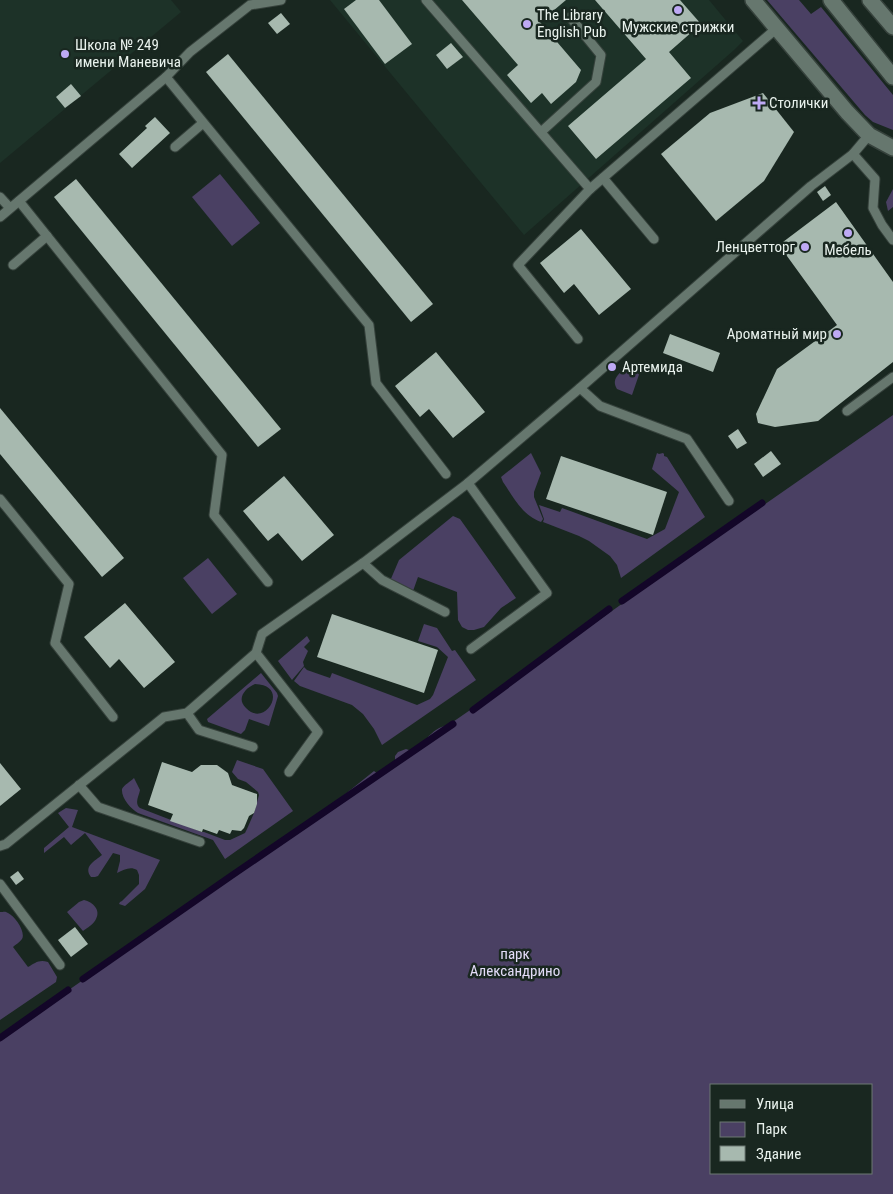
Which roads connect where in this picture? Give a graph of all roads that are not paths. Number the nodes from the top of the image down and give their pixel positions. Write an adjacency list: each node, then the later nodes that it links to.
1 (280, 0): 6 (lane)
2 (426, 0): 13 (lane)
3 (753, 0): 9 (street)
4 (830, 0): 10 (street)
5 (870, 0): 8 (street)
6 (249, 2): 11 (lane)
7 (570, 17): 13 (lane)
8 (893, 27)
9 (776, 28): 14 (street); 18 (lane)
10 (893, 76)
11 (166, 77): 12 (lane); 21 (lane)
12 (203, 123): 15 (lane); 32 (lane)
13 (541, 132): 19 (lane)
14 (869, 135): 16 (street); 17 (lane)
15 (175, 147)
16 (893, 148)
17 (853, 154): 26 (lane); 30 (lane)
18 (603, 178): 19 (lane); 25 (lane)
19 (590, 189): 28 (lane)
20 (0, 197): 22 (lane)
21 (19, 201): 22 (lane); 24 (lane)
22 (10, 208): 23 (lane)
23 (0, 217)
24 (47, 236): 27 (lane); 37 (lane)
25 (654, 239)
26 (893, 240)
27 (13, 265)
28 (578, 339)
29 (893, 377): 31 (lane)
30 (580, 388): 33 (lane); 35 (lane)
31 (847, 411)
32 (446, 474)
33 (468, 484): 36 (lane); 39 (lane)
34 (0, 498): 42 (lane)
35 (729, 501)
36 (364, 563): 38 (lane); 40 (lane)
37 (268, 582)
38 (445, 612)
39 (471, 649)
40 (256, 653): 41 (lane); 44 (lane)
41 (186, 713): 43 (lane); 45 (lane)
42 (113, 717)
43 (253, 747)
44 (289, 772)
45 (79, 785): 46 (lane); 47 (lane)
46 (200, 842)
47 (0, 846)
48 (0, 884): 49 (lane)
49 (60, 965)

